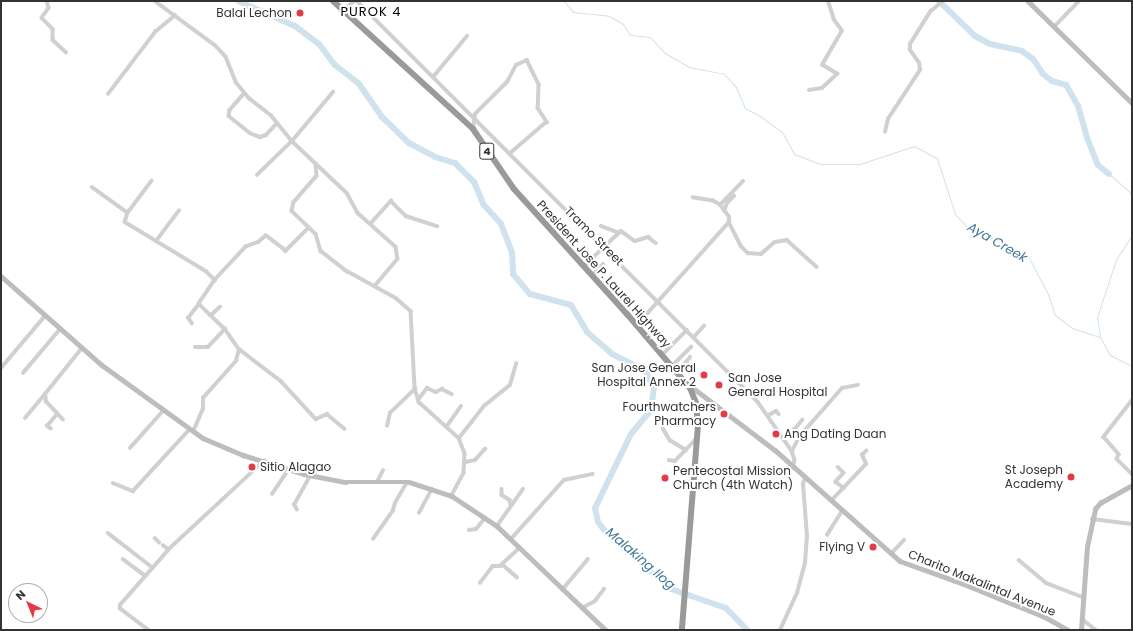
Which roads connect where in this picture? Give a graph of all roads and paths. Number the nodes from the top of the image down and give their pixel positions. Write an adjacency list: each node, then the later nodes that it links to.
1 (47, 1): 13 (street)
2 (155, 1): 10 (street)
3 (333, 1): 9 (highway, President Jose P. Laurel Highway / 4)
4 (356, 1): 9 (street); 14 (street, Tramo Street)
5 (828, 1): 15 (street)
6 (943, 1): 25 (street)
7 (1028, 1): 11 (main road)
8 (1079, 1): 11 (street)
9 (343, 12): 24 (highway, President Jose P. Laurel Highway / 4)
10 (175, 15): 17 (street); 18 (street)
11 (1054, 27): 20 (main road)
12 (467, 36): 14 (street)
13 (66, 52)
14 (433, 77): 22 (street, Tramo Street)
15 (809, 90)
16 (333, 92): 26 (street)
17 (245, 93): 23 (street); 23 (street)
18 (108, 94)
19 (1132, 95): 20 (street)
20 (1127, 99): 21 (main road)
21 (1132, 103)
22 (473, 117): 24 (street); 27 (street, Tramo Street); 27 (street)
23 (277, 123): 26 (street)
24 (473, 129): 49 (highway, President Jose P. Laurel Highway / 4)
25 (885, 132)
26 (292, 141): 28 (street); 29 (street)
27 (511, 153): 47 (street, Tramo Street)
28 (316, 163): 40 (street); 43 (street)
29 (258, 175)
30 (152, 181): 38 (street)
31 (743, 181): 35 (street)
32 (92, 187): 38 (street)
33 (734, 196): 37 (street)
34 (693, 198): 35 (street)
35 (720, 205): 37 (street)
36 (179, 211): 45 (street)
37 (724, 211): 39 (street)
38 (128, 213): 45 (street)
39 (730, 222): 50 (street); 55 (street)
40 (371, 223): 41 (street); 54 (street)
41 (437, 226)
42 (601, 226): 44 (street)
43 (309, 228): 53 (street); 54 (street)
44 (619, 233): 46 (street); 47 (street)
45 (156, 241): 53 (street)
46 (656, 243)
47 (604, 246): 49 (street); 55 (street, Tramo Street)
48 (603, 264): 52 (street)
49 (583, 267): 52 (highway, President Jose P. Laurel Highway / 4)
50 (816, 267)
51 (1, 276): 59 (main road)
52 (592, 276): 61 (highway, President Jose P. Laurel Highway / 4)
53 (215, 280): 56 (street)
54 (375, 286): 80 (street)
55 (660, 303): 61 (street); 65 (street, Tramo Street)
56 (199, 304): 58 (street); 60 (street)
57 (220, 307): 58 (street)
58 (211, 315): 63 (street)
59 (45, 316): 64 (main road); 75 (street)
60 (192, 324)
61 (637, 325): 71 (highway, President Jose P. Laurel Highway / 4)
62 (704, 326): 66 (street)
63 (225, 328): 67 (street); 70 (street)
64 (60, 329): 69 (main road); 77 (street)
65 (687, 330): 66 (street, Tramo Street); 71 (street)
66 (694, 337): 89 (street, Tramo Street)
67 (195, 347)
68 (691, 347): 74 (street)
69 (82, 348): 81 (street); 86 (main road)
70 (239, 349): 97 (street); 98 (street)
71 (662, 355): 74 (highway, President Jose P. Laurel Highway / 4)
72 (690, 357): 76 (street)
73 (516, 364): 100 (street)
74 (672, 366): 76 (highway, President Jose P. Laurel Highway / 4)
75 (1, 368)
76 (678, 372): 78 (highway, President Jose P. Laurel Highway / 4)
77 (23, 373)
78 (687, 383): 101 (highway, President Jose P. Laurel Highway / 4); 111 (main road, Charito Makalintal Avenue)
79 (858, 385): 99 (street)
80 (415, 389): 83 (street); 93 (street)
81 (45, 394): 87 (street); 90 (street)
82 (452, 394): 83 (street)
83 (418, 400): 94 (street)
84 (1132, 401): 115 (street)
85 (461, 406): 94 (street)
86 (163, 411): 98 (main road); 102 (street)
87 (57, 414): 91 (street); 96 (street)
88 (779, 414): 89 (street)
89 (769, 415): 105 (street, Tramo Street)
90 (25, 418)
91 (63, 420)
92 (802, 420): 99 (street)
93 (387, 426)
94 (446, 426): 100 (street)
95 (663, 428): 104 (street)
96 (51, 429)
97 (345, 429)
98 (191, 431): 108 (main road); 120 (street)
99 (799, 437): 105 (street)
100 (459, 438): 109 (street)
101 (697, 438): 104 (street); 164 (highway, President Jose P. Laurel Highway / 4)
102 (130, 448)
103 (485, 449): 109 (street)
104 (686, 450): 107 (street)
105 (792, 451): 111 (street, Tramo Street)
106 (866, 451): 122 (street)
107 (669, 460)
108 (264, 461): 112 (main road); 147 (street)
109 (466, 462): 127 (street)
110 (838, 467): 122 (street)
111 (793, 468): 117 (main road, Charito Makalintal Avenue)
112 (288, 470): 116 (main road); 126 (street)
113 (383, 470): 118 (street)
114 (592, 474): 142 (street)
115 (1132, 474)
116 (310, 476): 118 (main road); 130 (street)
117 (805, 478): 128 (main road, Charito Makalintal Avenue); 165 (street)
118 (376, 482): 119 (main road)
119 (407, 482): 123 (main road); 141 (street)
120 (113, 483)
121 (1132, 485): 134 (main road)
122 (844, 488): 128 (street)
123 (432, 489): 127 (main road); 132 (street)
124 (523, 489): 129 (street)
125 (502, 490): 129 (street)
126 (272, 494)
127 (452, 496): 133 (main road)
128 (831, 502): 131 (main road, Charito Makalintal Avenue)
129 (511, 505): 136 (street)
130 (297, 510)
131 (842, 511): 139 (street); 148 (main road, Charito Makalintal Avenue)
132 (419, 513)
133 (485, 518): 136 (main road); 137 (street)
134 (1092, 519): 135 (street); 159 (main road)
135 (1132, 524)
136 (497, 526): 142 (main road)
137 (469, 530)
138 (108, 533): 153 (street)
139 (827, 535)
140 (155, 538): 144 (street)
141 (373, 539)
142 (511, 539): 146 (main road)
143 (904, 540): 148 (street)
144 (159, 542)
145 (163, 545): 147 (street)
146 (519, 548): 152 (street); 158 (main road)
147 (168, 550): 153 (street)
148 (891, 554): 166 (main road, Charito Makalintal Avenue)
149 (123, 559): 154 (street)
150 (588, 559): 158 (street)
151 (1019, 560): 159 (street)
152 (502, 564): 155 (street); 156 (street)
153 (152, 566): 154 (street)
154 (144, 575): 162 (street)
155 (517, 576)
156 (480, 583)
157 (604, 589): 160 (street)
158 (562, 590): 160 (main road)
159 (1083, 597): 161 (main road)
160 (581, 608): 163 (main road)
161 (1082, 619): 167 (main road); 168 (street)
162 (148, 630)
163 (606, 630)
164 (682, 630)
165 (780, 630)
166 (1068, 630)
167 (1081, 630)
168 (1096, 630)

